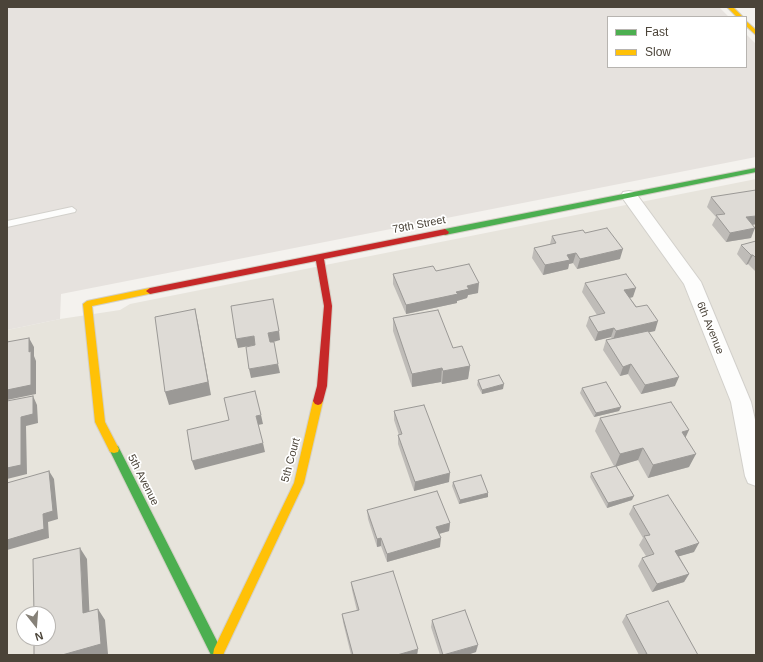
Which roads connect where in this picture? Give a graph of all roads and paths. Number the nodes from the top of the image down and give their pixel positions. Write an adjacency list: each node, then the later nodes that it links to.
1 (730, 7): 2 (street)
2 (739, 16)
3 (747, 24): 4 (street)
4 (756, 33)
5 (756, 170): 6 (street, 79th Street)
6 (628, 196): 9 (street, 79th Street); 11 (street, 6th Avenue)
7 (72, 210): 8 (lane)
8 (7, 224)
9 (320, 257): 10 (street, 79th Street); 12 (street, 5th Court)
10 (87, 304): 12 (street, 5th Avenue)
11 (756, 476)
12 (218, 654)

